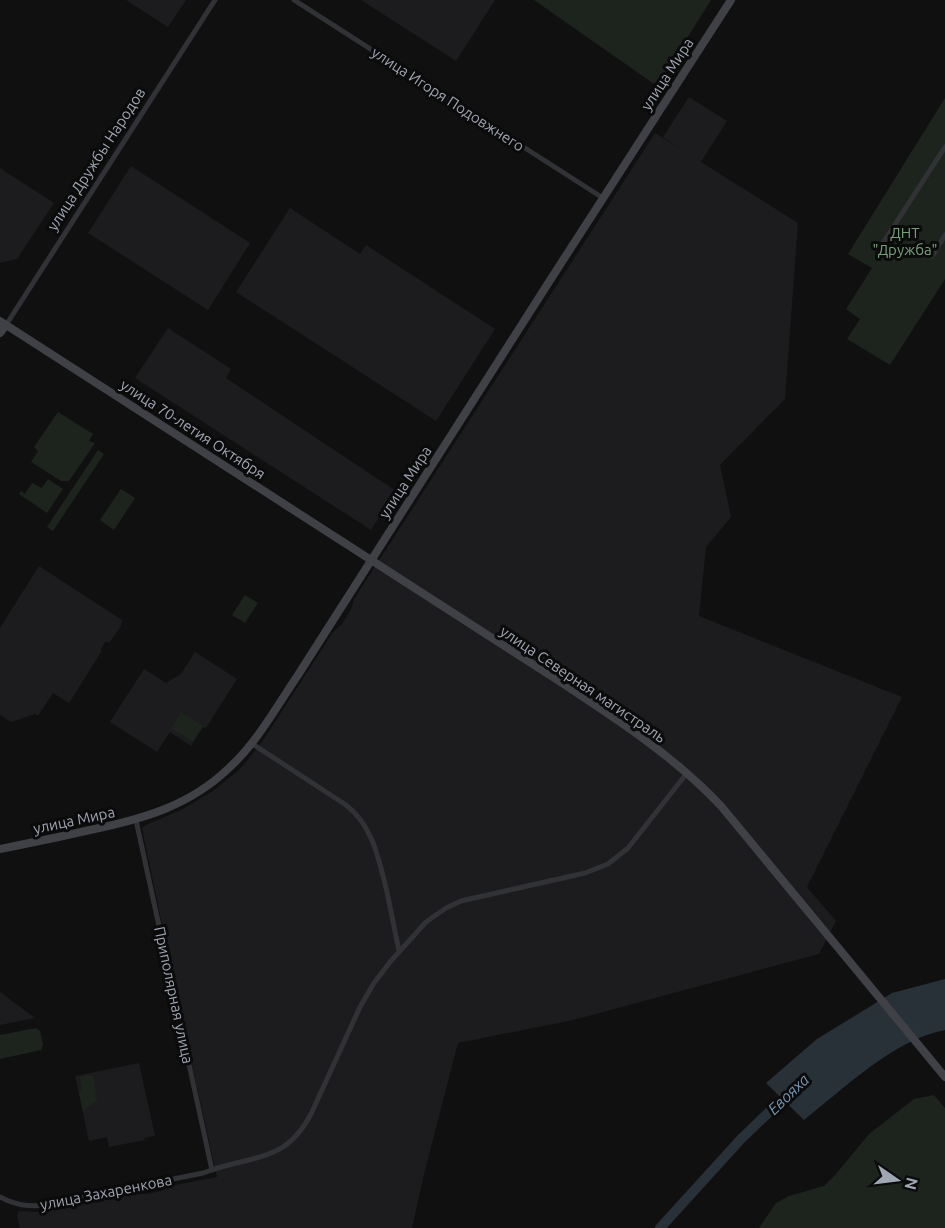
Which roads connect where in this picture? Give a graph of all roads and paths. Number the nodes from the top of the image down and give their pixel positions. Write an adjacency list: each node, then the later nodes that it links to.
1 (215, 0): 9 (street, улица Дружбы Народов)
2 (294, 0): 5 (street, улица Игоря Подовжнего)
3 (731, 0): 5 (street, улица Мира)
4 (945, 147): 7 (street)
5 (603, 198): 11 (street, улица Мира)
6 (945, 234): 8 (street)
7 (881, 246)
8 (932, 256)
9 (3, 323): 10 (street, улица Дружбы Народов); 11 (street, улица 70-летия Октября)
10 (0, 333)
11 (371, 560): 12 (street, улица Мира); 13 (street, улица Северная магистраль)
12 (251, 743): 14 (street, улица Мира); 16 (street)
13 (687, 772): 16 (street, улица Захаренкова); 17 (street, улица Северная магистраль)
14 (136, 820): 15 (street, улица Мира); 18 (street, Приполярная улица)
15 (0, 849)
16 (399, 951): 18 (street, улица Захаренкова)
17 (945, 1077)
18 (212, 1170): 19 (street, улица Захаренкова)
19 (0, 1197)

